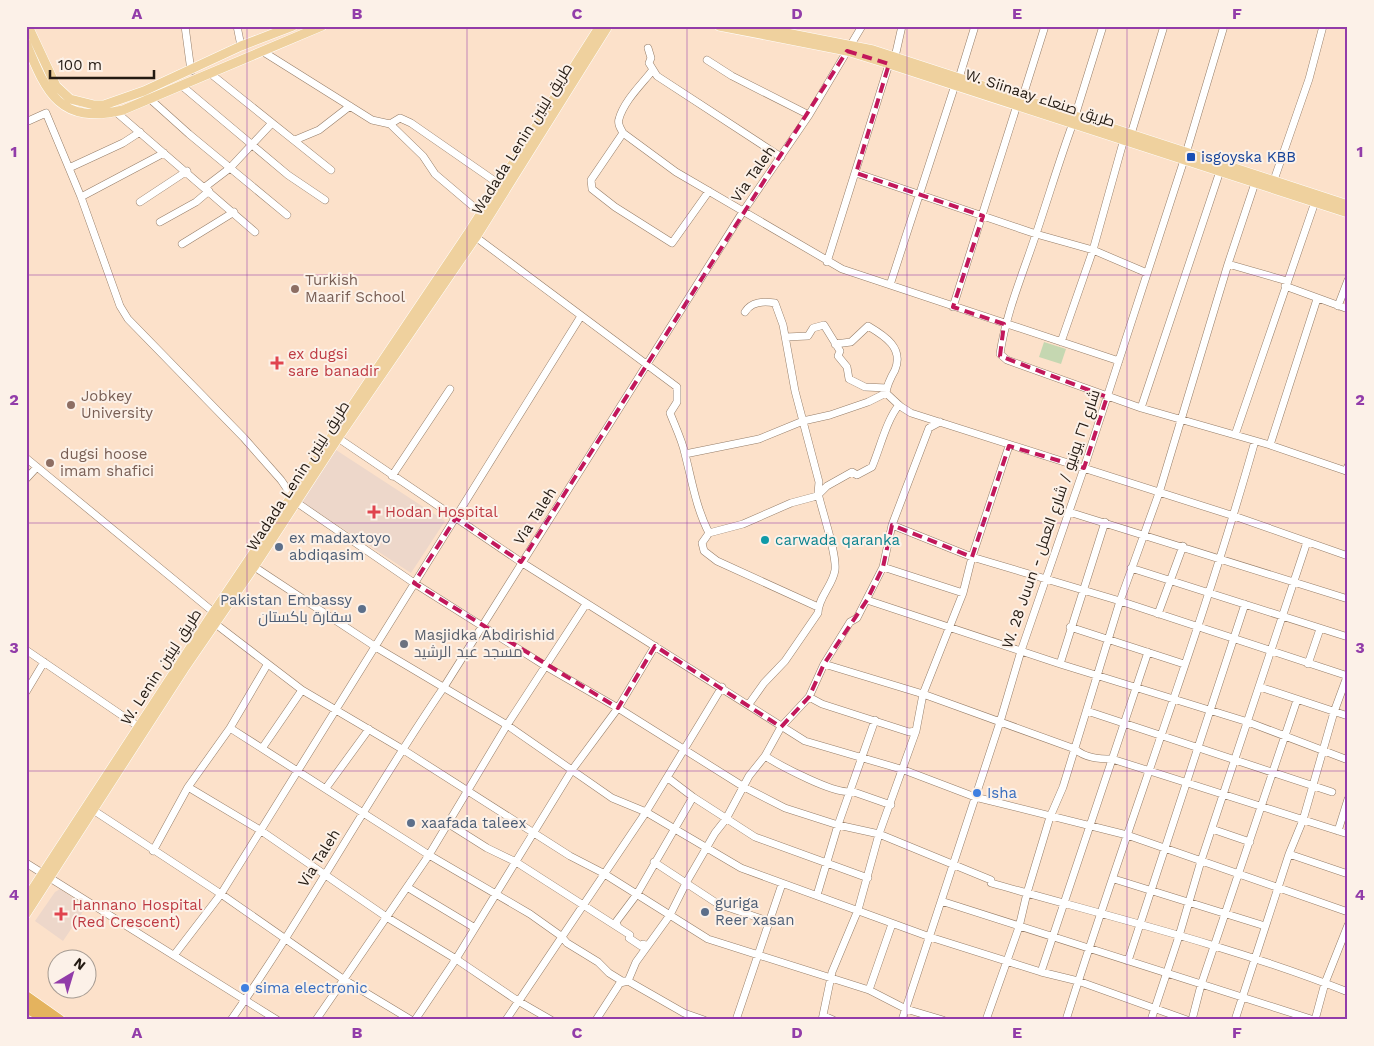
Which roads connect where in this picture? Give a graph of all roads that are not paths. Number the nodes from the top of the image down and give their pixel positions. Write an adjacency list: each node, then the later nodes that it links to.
1 (28, 26): 25 (main road)
2 (185, 26): 25 (street)
3 (237, 26): 19 (street)
4 (322, 26): 22 (main road)
5 (600, 26): 28 (main road)
6 (608, 26): 28 (main road, Wadada Lenin طريق لينين)
7 (719, 26): 21 (main road, W. Siinaay طريق صنعاء)
8 (750, 26): 21 (main road)
9 (862, 26): 21 (street, Via Taleh)
10 (902, 26): 24 (street)
11 (975, 26): 29 (street)
12 (1045, 26): 32 (street)
13 (1103, 26): 36 (street)
14 (1164, 26): 42 (street)
15 (1224, 26): 46 (street, W. 28 Juun - شارع ٢٦ يونيو / شارع العمل)
16 (1323, 26): 54 (street)
17 (290, 27): 19 (main road)
18 (26, 43): 34 (main road)
19 (242, 46): 25 (main road)
20 (648, 48): 26 (street)
21 (849, 48): 24 (main road, W. Siinaay طريق صنعاء); 35 (street, Via Taleh)
22 (262, 52): 27 (main road); 33 (street)
23 (707, 60): 35 (street)
24 (892, 60): 29 (main road, W. Siinaay طريق صنعاء); 53 (street)
25 (191, 71)
26 (652, 71): 41 (street); 47 (street)
27 (211, 74): 30 (main road); 38 (street)
28 (570, 82): 56 (main road); 73 (main road, Wadada Lenin طريق لينين)
29 (957, 82): 32 (main road, W. Siinaay طريق صنعاء); 59 (street)
30 (182, 86): 31 (main road); 44 (street)
31 (150, 99): 34 (main road); 49 (street)
32 (1019, 102): 36 (main road, W. Siinaay طريق صنعاء); 69 (street)
33 (350, 106): 39 (street); 43 (street)
34 (116, 112): 40 (street)
35 (809, 115): 47 (street, Via Taleh)
36 (1074, 120): 42 (main road, W. Siinaay طريق صنعاء); 72 (street)
37 (26, 122): 48 (street)
38 (272, 123): 43 (street); 44 (street)
39 (390, 124): 56 (street); 66 (street)
40 (140, 132): 45 (street); 48 (street)
41 (623, 133): 58 (street); 58 (street)
42 (1127, 136): 46 (main road, W. Siinaay طريق صنعاء); 75 (street)
43 (295, 140): 50 (street)
44 (250, 145): 49 (street); 61 (street)
45 (164, 153): 51 (street); 60 (street)
46 (1185, 156): 52 (main road, W. Siinaay طريق صنعاء); 54 (main road); 78 (street, W. 28 Juun - شارع ٢٦ يونيو / شارع العمل)
47 (781, 157): 67 (street, Via Taleh)
48 (70, 168): 60 (street)
49 (230, 168): 57 (street); 68 (street)
50 (331, 170)
51 (187, 171): 57 (street); 62 (street)
52 (1220, 171): 55 (main road, W. Siinaay طريق صنعاء); 98 (street)
53 (856, 173): 59 (street); 76 (street)
54 (1274, 180): 64 (main road)
55 (1255, 182): 63 (main road, W. Siinaay طريق صنعاء); 77 (street)
56 (499, 184): 66 (main road)
57 (207, 189): 65 (street); 70 (street)
58 (709, 191): 67 (street)
59 (920, 194): 69 (street); 81 (street)
60 (81, 197): 116 (street)
61 (325, 200)
62 (140, 202)
63 (1316, 202): 64 (main road, W. Siinaay طريق صنعاء); 80 (street)
64 (1347, 205)
65 (234, 212): 71 (street); 74 (street)
66 (481, 213): 73 (main road)
67 (742, 213): 76 (street); 93 (street, Via Taleh)
68 (287, 214)
69 (983, 216): 72 (street); 84 (street)
70 (160, 222)
71 (255, 232)
72 (1036, 234): 75 (street); 88 (street)
73 (473, 235): 87 (street); 103 (main road, Wadada Lenin طريق لينين); 116 (main road)
74 (182, 244)
75 (1093, 250): 78 (street); 90 (street)
76 (827, 262): 81 (street)
77 (1228, 264): 80 (street); 99 (street)
78 (1147, 273): 92 (street, W. 28 Juun - شارع ٢٦ يونيو / شارع العمل)
79 (1348, 280): 83 (street)
80 (1286, 284): 82 (street); 102 (street)
81 (890, 286): 84 (street)
82 (1317, 299): 83 (street); 105 (street)
83 (1338, 306): 85 (street)
84 (953, 307): 88 (street)
85 (1348, 309)
86 (745, 312): 89 (street)
87 (581, 316): 93 (street); 119 (street)
88 (1004, 324): 90 (street); 96 (street)
89 (786, 337): 91 (street); 100 (street)
90 (1061, 342): 92 (street)
91 (835, 344): 95 (street); 95 (street)
92 (1119, 361): 96 (street, W. 28 Juun - شارع ٢٦ يونيو / شارع العمل)
93 (647, 365): 107 (street); 129 (street, Via Taleh)
94 (450, 389): 112 (street)
95 (887, 390): 97 (street); 100 (street)
96 (1107, 397): 98 (street); 110 (street, W. 28 Juun - شارع ٢٦ يونيو / شارع العمل)
97 (899, 405): 101 (street); 114 (street)
98 (1142, 408): 99 (street)
99 (1180, 419): 102 (street); 115 (street)
100 (804, 421): 107 (street); 114 (street)
101 (940, 422): 106 (street); 121 (street)
102 (1235, 435): 104 (street)
103 (338, 438): 112 (street); 116 (main road, Wadada Lenin طريق لينين)
104 (1256, 441): 105 (street); 118 (street)
105 (1270, 445): 111 (street)
106 (1010, 446): 110 (street); 127 (street)
107 (685, 454): 122 (street)
108 (26, 458): 109 (street)
109 (37, 466): 113 (street); 148 (street)
110 (1084, 468): 115 (street); 117 (street, W. 28 Juun - شارع ٢٦ يونيو / شارع العمل)
111 (1347, 470)
112 (392, 476): 119 (street)
113 (26, 479)
114 (818, 493): 122 (street); 145 (street)
115 (1159, 494): 118 (street); 123 (street)
116 (293, 499): 130 (main road, Wadada Lenin طريق لينين); 136 (street)
117 (1069, 512): 120 (street); 133 (street, W. 28 Juun - شارع ٢٦ يونيو / شارع العمل)
118 (1234, 516): 124 (street); 128 (street)
119 (456, 518): 129 (street); 136 (street)
120 (1105, 522): 123 (street); 137 (street)
121 (892, 526): 127 (street); 131 (street)
122 (709, 533): 145 (street)
123 (1145, 535): 125 (street); 132 (street)
124 (1307, 542): 126 (street); 135 (street)
125 (1183, 546): 128 (street); 134 (street)
126 (1348, 556)
127 (972, 557): 133 (street); 139 (street)
128 (1221, 558): 135 (street); 138 (street)
129 (521, 562): 143 (street); 149 (street, Via Taleh)
130 (251, 565): 148 (main road, Wadada Lenin طريق لينين); 157 (street)
131 (884, 567): 139 (street); 141 (street)
132 (1131, 568): 134 (street); 142 (street)
133 (1044, 579): 137 (street); 160 (street, W. 28 Juun - شارع ٢٦ يونيو / شارع العمل)
134 (1170, 581): 138 (street); 146 (street)
135 (1295, 581): 140 (street); 147 (street)
136 (414, 583): 149 (street); 157 (street)
137 (1083, 590): 142 (street); 150 (street)
138 (1210, 592): 144 (street); 152 (street)
139 (963, 593): 151 (street)
140 (1348, 599)
141 (867, 600): 151 (street); 164 (street)
142 (1120, 601): 146 (street); 155 (street)
143 (586, 604): 158 (street); 169 (street)
144 (1245, 604): 147 (street); 156 (street)
145 (818, 607): 182 (street)
146 (1158, 614): 152 (street)
147 (1283, 616): 153 (street); 161 (street)
148 (214, 618): 168 (street); 195 (main road, Wadada Lenin طريق لينين)
149 (480, 626): 169 (street); 173 (street, Via Taleh)
150 (1070, 626): 155 (street); 165 (street)
151 (951, 627): 160 (street); 178 (street)
152 (1198, 628): 156 (street); 166 (street)
153 (1320, 629): 154 (street); 167 (street)
154 (1348, 637)
155 (1110, 640): 162 (street); 170 (street)
156 (1234, 640): 161 (street); 184 (street)
157 (375, 645): 173 (street); 185 (street)
158 (655, 646): 172 (street); 183 (street)
159 (26, 650): 163 (street)
160 (1021, 651): 165 (street); 190 (street, W. 28 Juun - شارع ٢٦ يونيو / شارع العمل)
161 (1271, 651): 167 (street); 175 (street)
162 (1148, 652): 166 (street); 174 (street)
163 (44, 662): 177 (street); 195 (street)
164 (824, 664): 178 (street); 179 (street)
165 (1060, 664): 170 (street)
166 (1184, 664): 180 (street)
167 (1308, 664): 171 (street)
168 (267, 665): 176 (street); 196 (street)
169 (547, 667): 183 (street); 193 (street)
170 (1097, 675): 174 (street); 186 (street)
171 (1348, 675): 187 (street)
172 (722, 686): 182 (street); 205 (street)
173 (444, 687): 193 (street); 204 (street, Via Taleh)
174 (1135, 687): 180 (street); 192 (street)
175 (1260, 687): 181 (street); 191 (street)
176 (302, 690): 185 (street); 202 (street)
177 (26, 692)
178 (923, 694): 190 (street); 198 (street)
179 (809, 697): 189 (street); 194 (street)
180 (1173, 699): 184 (street); 199 (street)
181 (1297, 700): 187 (street); 200 (street)
182 (749, 704): 194 (street)
183 (618, 708): 205 (street); 213 (street)
184 (1210, 710): 191 (street); 201 (street)
185 (335, 711): 197 (street); 212 (street)
186 (1087, 711): 192 (street); 203 (street)
187 (1334, 712): 188 (street); 206 (street)
188 (1348, 716)
189 (875, 720): 198 (street); 208 (street)
190 (1000, 722): 203 (street); 228 (street, W. 28 Juun - شارع ٢٦ يونيو / شارع العمل)
191 (1248, 722): 200 (street); 209 (street)
192 (1124, 724): 199 (street); 210 (street)
193 (507, 725): 213 (street); 223 (street)
194 (781, 727): 207 (street); 208 (street)
195 (141, 728): 232 (main road, Wadada Lenin طريق لينين)
196 (230, 728): 202 (street); 220 (street)
197 (369, 729): 204 (street); 222 (street)
198 (916, 731): 214 (street)
199 (1160, 735): 201 (street); 215 (street)
200 (1285, 735): 206 (street); 216 (street)
201 (1198, 746): 209 (street); 218 (street)
202 (263, 747): 212 (street)
203 (1075, 748): 210 (street); 235 (street)
204 (402, 749): 223 (street); 234 (street, Via Taleh)
205 (685, 750): 217 (street); 221 (street)
206 (1322, 750): 211 (street); 219 (street)
207 (764, 756): 221 (street); 224 (street)
208 (863, 757): 214 (street); 224 (street)
209 (1236, 758): 216 (street); 226 (street)
210 (1112, 759): 215 (street); 240 (street)
211 (1348, 760)
212 (297, 770): 222 (street); 243 (street)
213 (572, 770): 233 (street); 245 (street)
214 (904, 770): 228 (street); 230 (street)
215 (1148, 770): 218 (street); 248 (street)
216 (1274, 771): 219 (street); 231 (street)
217 (668, 778): 227 (street); 233 (street)
218 (1187, 782): 226 (street); 250 (street)
219 (1313, 786): 225 (street); 237 (street)
220 (188, 787): 243 (street); 252 (street)
221 (744, 787): 236 (street); 239 (street)
222 (326, 788): 234 (street)
223 (468, 791): 238 (street); 245 (street)
224 (851, 791): 230 (street); 239 (street)
225 (1332, 792)
226 (1224, 794): 231 (street); 242 (street)
227 (693, 797): 236 (street); 241 (street)
228 (975, 797): 235 (street); 260 (street, W. 28 Juun - شارع ٢٦ يونيو / شارع العمل)
229 (1348, 799): 244 (street)
230 (891, 805): 246 (street)
231 (1261, 806): 237 (street); 249 (street)
232 (89, 808): 252 (street); 264 (main road, Wadada Lenin طريق لينين)
233 (646, 812): 241 (street); 261 (street)
234 (363, 813): 254 (street); 262 (street, Via Taleh)
235 (1050, 817): 240 (street); 274 (street)
236 (726, 819): 251 (street); 259 (street)
237 (1303, 820): 244 (street); 253 (street)
238 (449, 824): 254 (street); 256 (street)
239 (838, 825): 246 (street); 259 (street)
240 (1089, 826): 248 (street); 281 (street)
241 (675, 829): 251 (street); 257 (street)
242 (1212, 829): 249 (street); 255 (street)
243 (260, 830): 262 (street); 275 (street)
244 (1338, 831): 247 (street)
245 (532, 832): 256 (street); 261 (street)
246 (879, 834): 260 (street); 266 (street)
247 (1348, 834)
248 (1127, 835): 250 (street); 267 (street)
249 (1250, 842): 265 (street)
250 (1164, 848): 255 (street); 272 (street)
251 (705, 849): 268 (street); 269 (street)
252 (153, 851): 275 (street)
253 (1289, 854): 263 (street); 271 (street)
254 (430, 855): 270 (street); 273 (street)
255 (1201, 860): 265 (street); 280 (street)
256 (516, 862): 273 (street); 282 (street)
257 (654, 862): 268 (street); 276 (street)
258 (26, 863): 264 (street)
259 (827, 864): 266 (street); 277 (street)
260 (953, 865): 274 (street); 279 (street, W. 28 Juun - شارع ٢٦ يونيو / شارع العمل)
261 (603, 873): 276 (street); 282 (street)
262 (326, 874): 289 (street); 301 (street, Via Taleh)
263 (1348, 874)
264 (47, 875): 278 (main road); 285 (main road, Wadada Lenin طريق لينين); 306 (street)
265 (1239, 876): 271 (street); 287 (street)
266 (868, 878): 283 (street)
267 (1114, 879): 272 (street); 286 (street)
268 (686, 883): 288 (street); 290 (street)
269 (782, 884): 277 (street); 290 (street)
270 (407, 887): 289 (street); 297 (street)
271 (1278, 889): 284 (street); 294 (street)
272 (1150, 891): 280 (street); 291 (street)
273 (497, 893): 297 (street); 298 (street)
274 (1027, 893): 281 (street); 296 (street)
275 (221, 894): 301 (street); 306 (street)
276 (637, 894): 288 (street); 295 (street)
277 (818, 895): 283 (street)
278 (26, 899)
279 (941, 901): 296 (street); 300 (street, W. 28 Juun - شارع ٢٦ يونيو / شارع العمل)
280 (1189, 903): 287 (street); 299 (street)
281 (1064, 904): 286 (street); 302 (street)
282 (582, 905): 295 (street); 298 (street)
283 (858, 910): 292 (street); 314 (street)
284 (1348, 912)
285 (26, 914)
286 (1101, 914): 291 (street); 305 (street)
287 (1226, 914): 294 (street); 304 (street)
288 (670, 915): 303 (street); 307 (street)
289 (388, 918): 308 (street); 315 (street)
290 (771, 922): 307 (street)
291 (1140, 923): 299 (street); 311 (street)
292 (892, 924): 300 (street); 320 (street)
293 (1348, 924): 318 (street)
294 (1265, 926): 309 (street)
295 (618, 927): 303 (street)
296 (1019, 927): 302 (street); 310 (street)
297 (475, 928): 308 (street)
298 (561, 936): 316 (street); 325 (street)
299 (1179, 936): 304 (street); 313 (street)
300 (930, 937): 310 (street); 327 (street, W. 28 Juun - شارع ٢٦ يونيو / شارع العمل)
301 (284, 938): 315 (street); 324 (street, Via Taleh)
302 (1053, 938): 305 (street); 312 (street)
303 (647, 946): 316 (street)
304 (1215, 946): 309 (street); 319 (street)
305 (1090, 949): 311 (street); 317 (street)
306 (175, 954): 324 (street)
307 (759, 956): 314 (street); 342 (street)
308 (456, 959): 325 (street); 337 (street)
309 (1254, 960): 318 (street); 323 (street)
310 (1008, 961): 312 (street); 346 (street)
311 (1128, 962): 313 (street)
312 (1041, 972): 317 (street)
313 (1166, 973): 319 (street); 326 (street)
314 (831, 978): 320 (street); 329 (street)
315 (342, 979): 335 (street); 336 (street)
316 (628, 981): 340 (street); 341 (street)
317 (1078, 981): 326 (street); 347 (street)
318 (1325, 983): 321 (street); 352 (street)
319 (1201, 985): 323 (street); 350 (street)
320 (869, 990): 327 (street)
321 (1348, 992)
322 (26, 996): 332 (highway)
323 (1243, 996): 351 (street); 352 (street)
324 (245, 1000): 333 (street, Via Taleh); 334 (street)
325 (518, 1001): 338 (street); 339 (street)
326 (1155, 1008): 348 (street); 349 (street)
327 (906, 1009): 344 (street, W. 28 Juun - شارع ٢٦ يونيو / شارع العمل); 345 (street)
328 (27, 1012): 330 (main road); 331 (highway)
329 (823, 1018): 343 (street)
330 (37, 1020)
331 (48, 1020)
332 (60, 1020)
333 (230, 1020)
334 (277, 1020)
335 (316, 1020)
336 (411, 1020)
337 (415, 1020)
338 (506, 1020)
339 (551, 1020)
340 (596, 1020)
341 (704, 1020)
342 (736, 1020)
343 (833, 1020)
344 (902, 1020)
345 (943, 1020)
346 (986, 1020)
347 (1066, 1020)
348 (1151, 1020)
349 (1187, 1020)
350 (1192, 1020)
351 (1235, 1020)
352 (1314, 1020)

